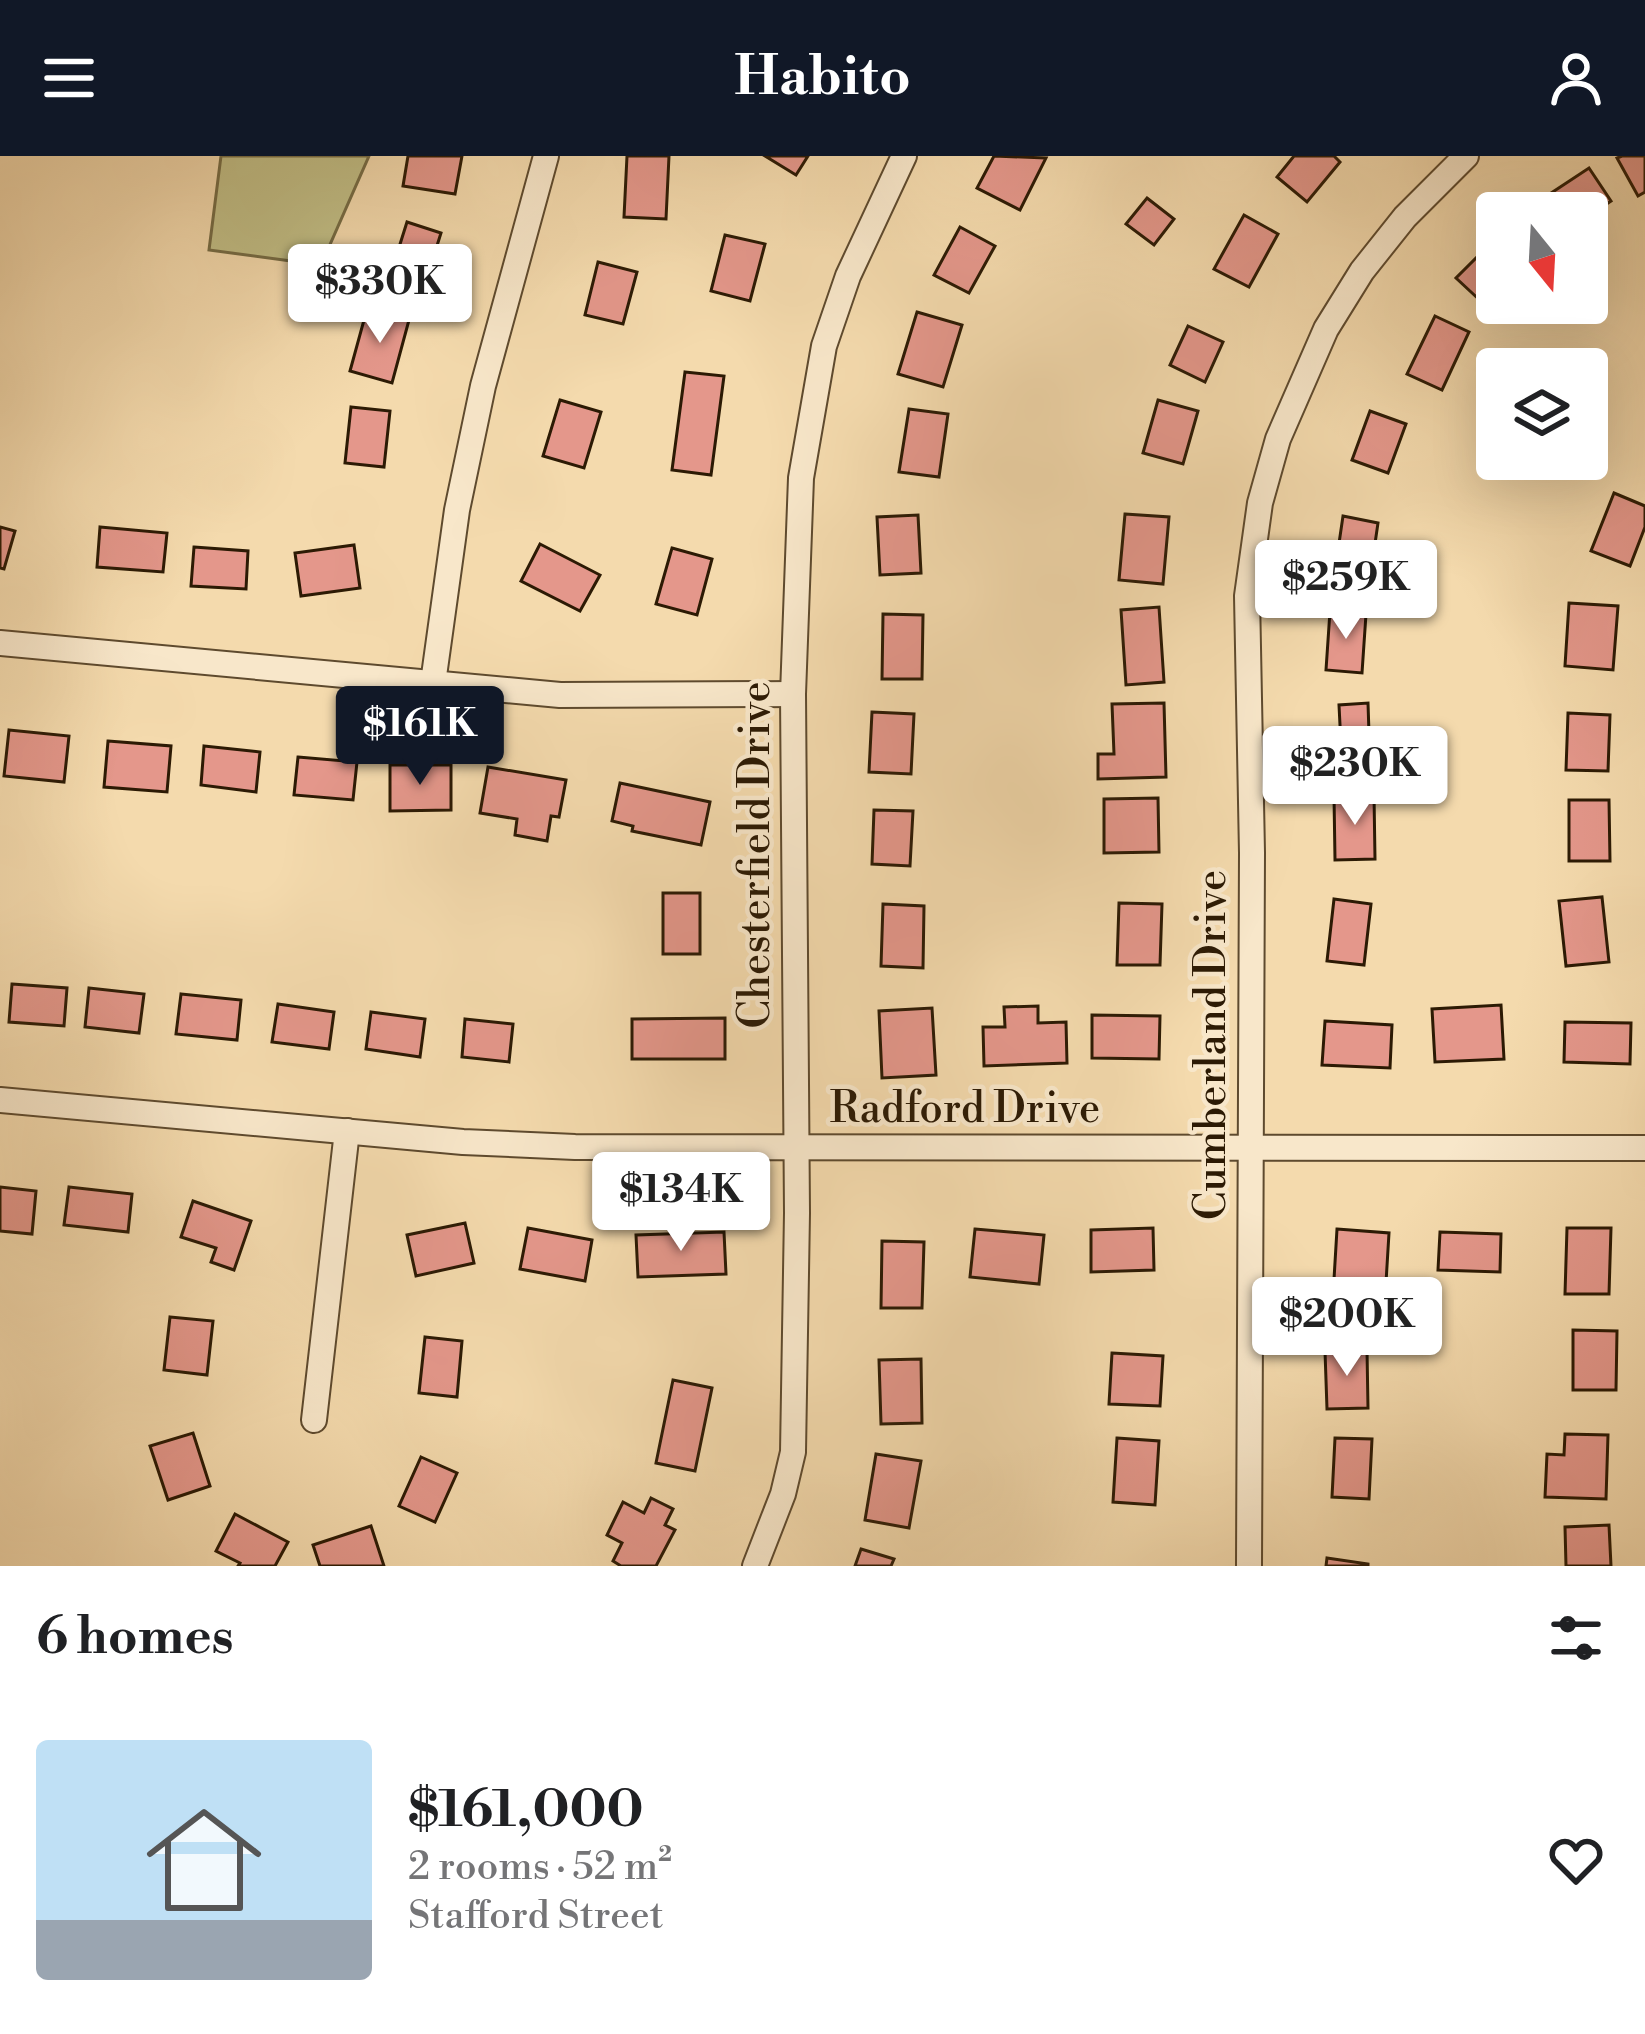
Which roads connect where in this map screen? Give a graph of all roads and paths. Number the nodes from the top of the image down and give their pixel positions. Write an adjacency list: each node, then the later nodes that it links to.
1 (546, 156): 5 (street)
2 (904, 156): 6 (street, Chesterfield Drive)
3 (1466, 156): 9 (street, Cumberland Drive)
4 (0, 643): 5 (street)
5 (433, 683): 6 (street)
6 (793, 694): 11 (street, Chesterfield Drive)
7 (0, 1100): 8 (street, Radford Drive)
8 (347, 1131): 11 (street, Radford Drive); 12 (street)
9 (1249, 1148): 10 (street, Radford Drive); 11 (street, Radford Drive); 14 (street, Cumberland Drive)
10 (1645, 1148)
11 (796, 1149): 13 (street, Chesterfield Drive)
12 (314, 1420)
13 (755, 1566)
14 (1249, 1566)

